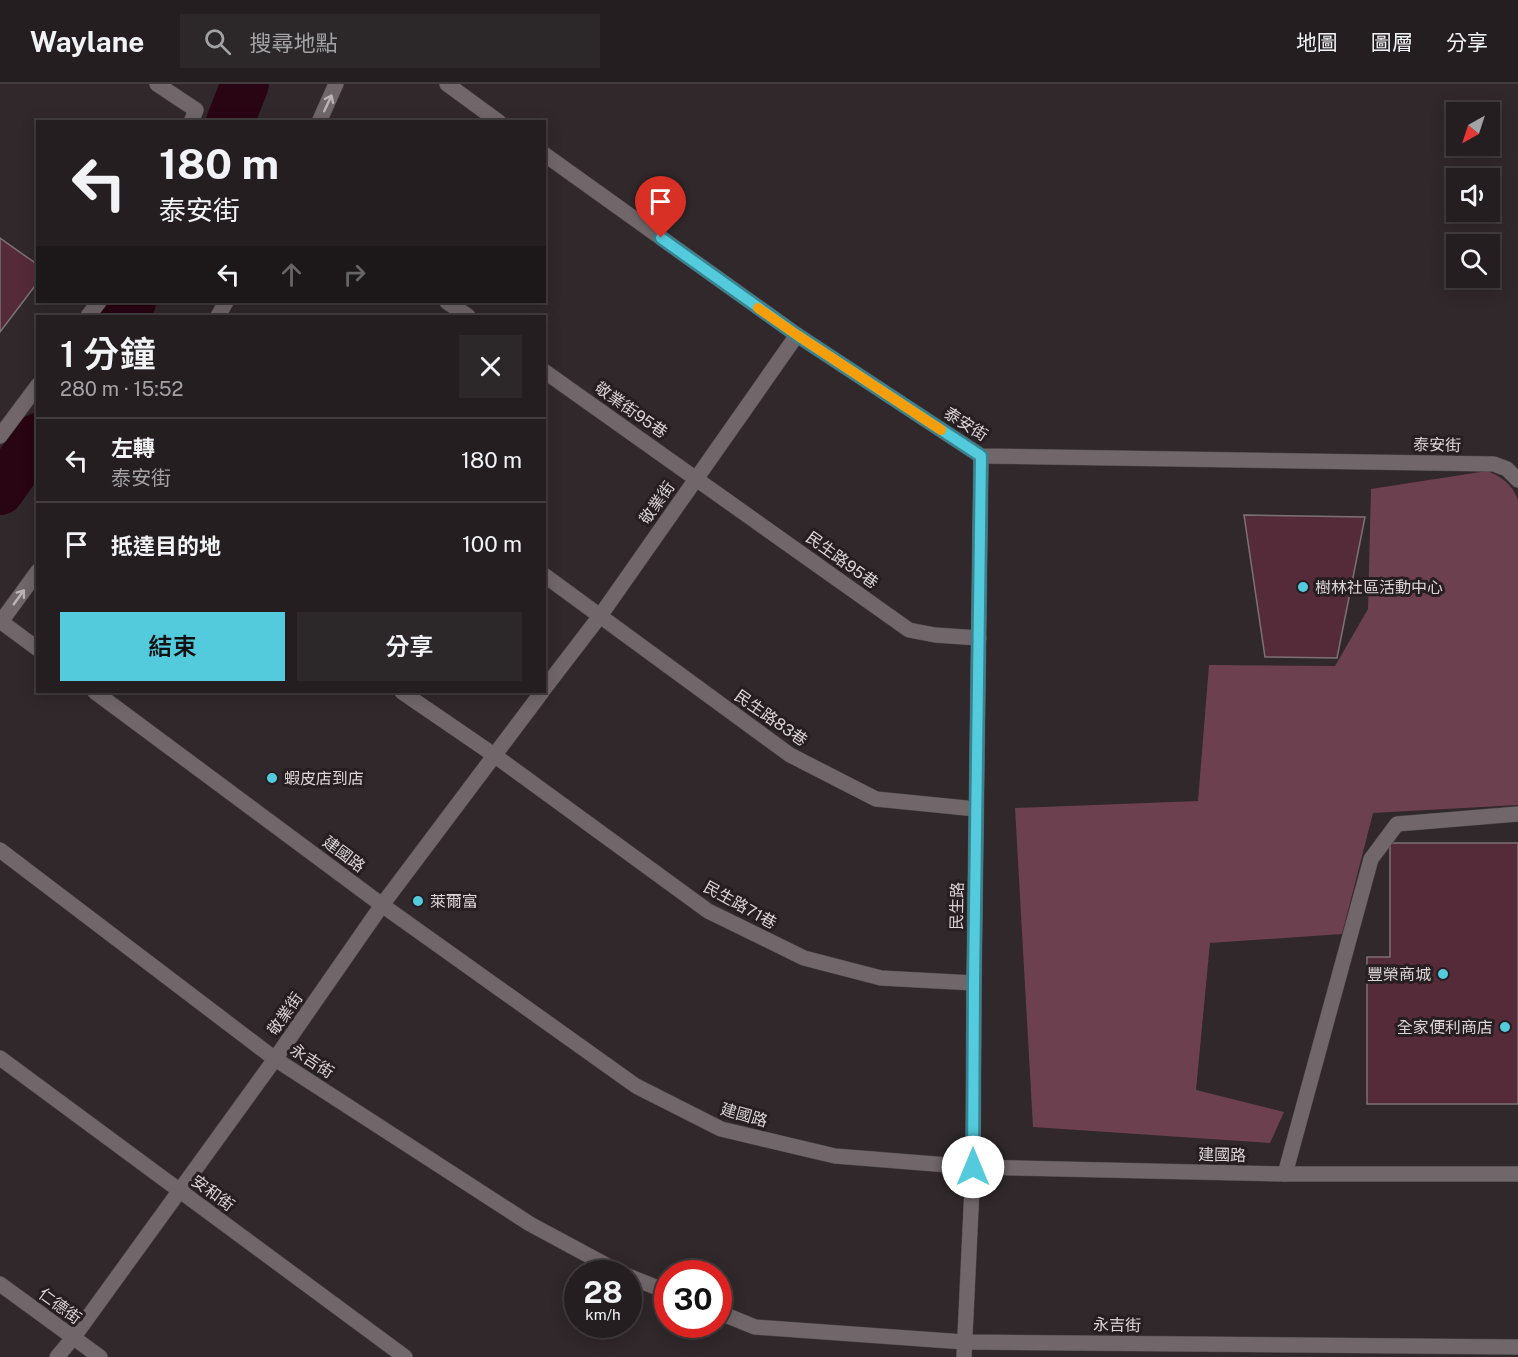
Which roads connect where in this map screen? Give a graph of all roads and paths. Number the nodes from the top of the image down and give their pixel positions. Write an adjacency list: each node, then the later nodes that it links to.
1 (157, 84): 4 (street)
2 (336, 84): 5 (street, one-way to 2)
3 (447, 84): 6 (street)
4 (192, 120)
5 (320, 120)
6 (496, 120)
7 (546, 155): 12 (street, 泰安街)
8 (98, 303): 10 (street)
9 (448, 303): 11 (street)
10 (89, 315)
11 (466, 315)
12 (797, 335): 16 (street, 泰安街); 17 (street, 敬業街)
13 (546, 371): 17 (street, 敬業街95巷)
14 (36, 388): 15 (street)
15 (0, 436)
16 (981, 456): 18 (street, 泰安街); 23 (street, 民生路)
17 (696, 478): 21 (street, 敬業街); 23 (street, 民生路95巷)
18 (1518, 480)
19 (36, 574): 22 (street, one-way to 19)
20 (546, 576): 21 (street, 民生路83巷)
21 (600, 616): 25 (street, 敬業街); 30 (street, 民生路83巷)
22 (0, 622): 24 (street)
23 (978, 638): 30 (street, 民生路)
24 (36, 648)
25 (546, 686)
26 (96, 693): 33 (street, 建國路)
27 (403, 693): 29 (street, 民生路71巷)
28 (541, 693): 29 (street, 敬業街)
29 (494, 755): 33 (street, 敬業街); 34 (street, 民生路71巷)
30 (976, 809): 34 (street, 民生路)
31 (1518, 814): 38 (street)
32 (0, 850): 36 (street, 永吉街)
33 (382, 905): 36 (street, 敬業街); 37 (street, 建國路)
34 (974, 983): 37 (street, 民生路)
35 (0, 1058): 40 (street, 安和街)
36 (275, 1059): 40 (street, 敬業街); 41 (street, 永吉街)
37 (973, 1167): 38 (street, 建國路); 46 (street, 民生路)
38 (1285, 1174): 39 (street, 建國路)
39 (1518, 1174)
40 (180, 1191): 44 (street, 敬業街); 49 (street, 安和街)
41 (597, 1260)
42 (0, 1284): 44 (street, 仁德街)
43 (732, 1318): 46 (street, 永吉街)
44 (73, 1338): 47 (street, 敬業街); 48 (street, 仁德街)
45 (1518, 1347): 46 (street, 永吉街)
46 (964, 1349)
47 (57, 1357)
48 (100, 1357)
49 (405, 1357)

